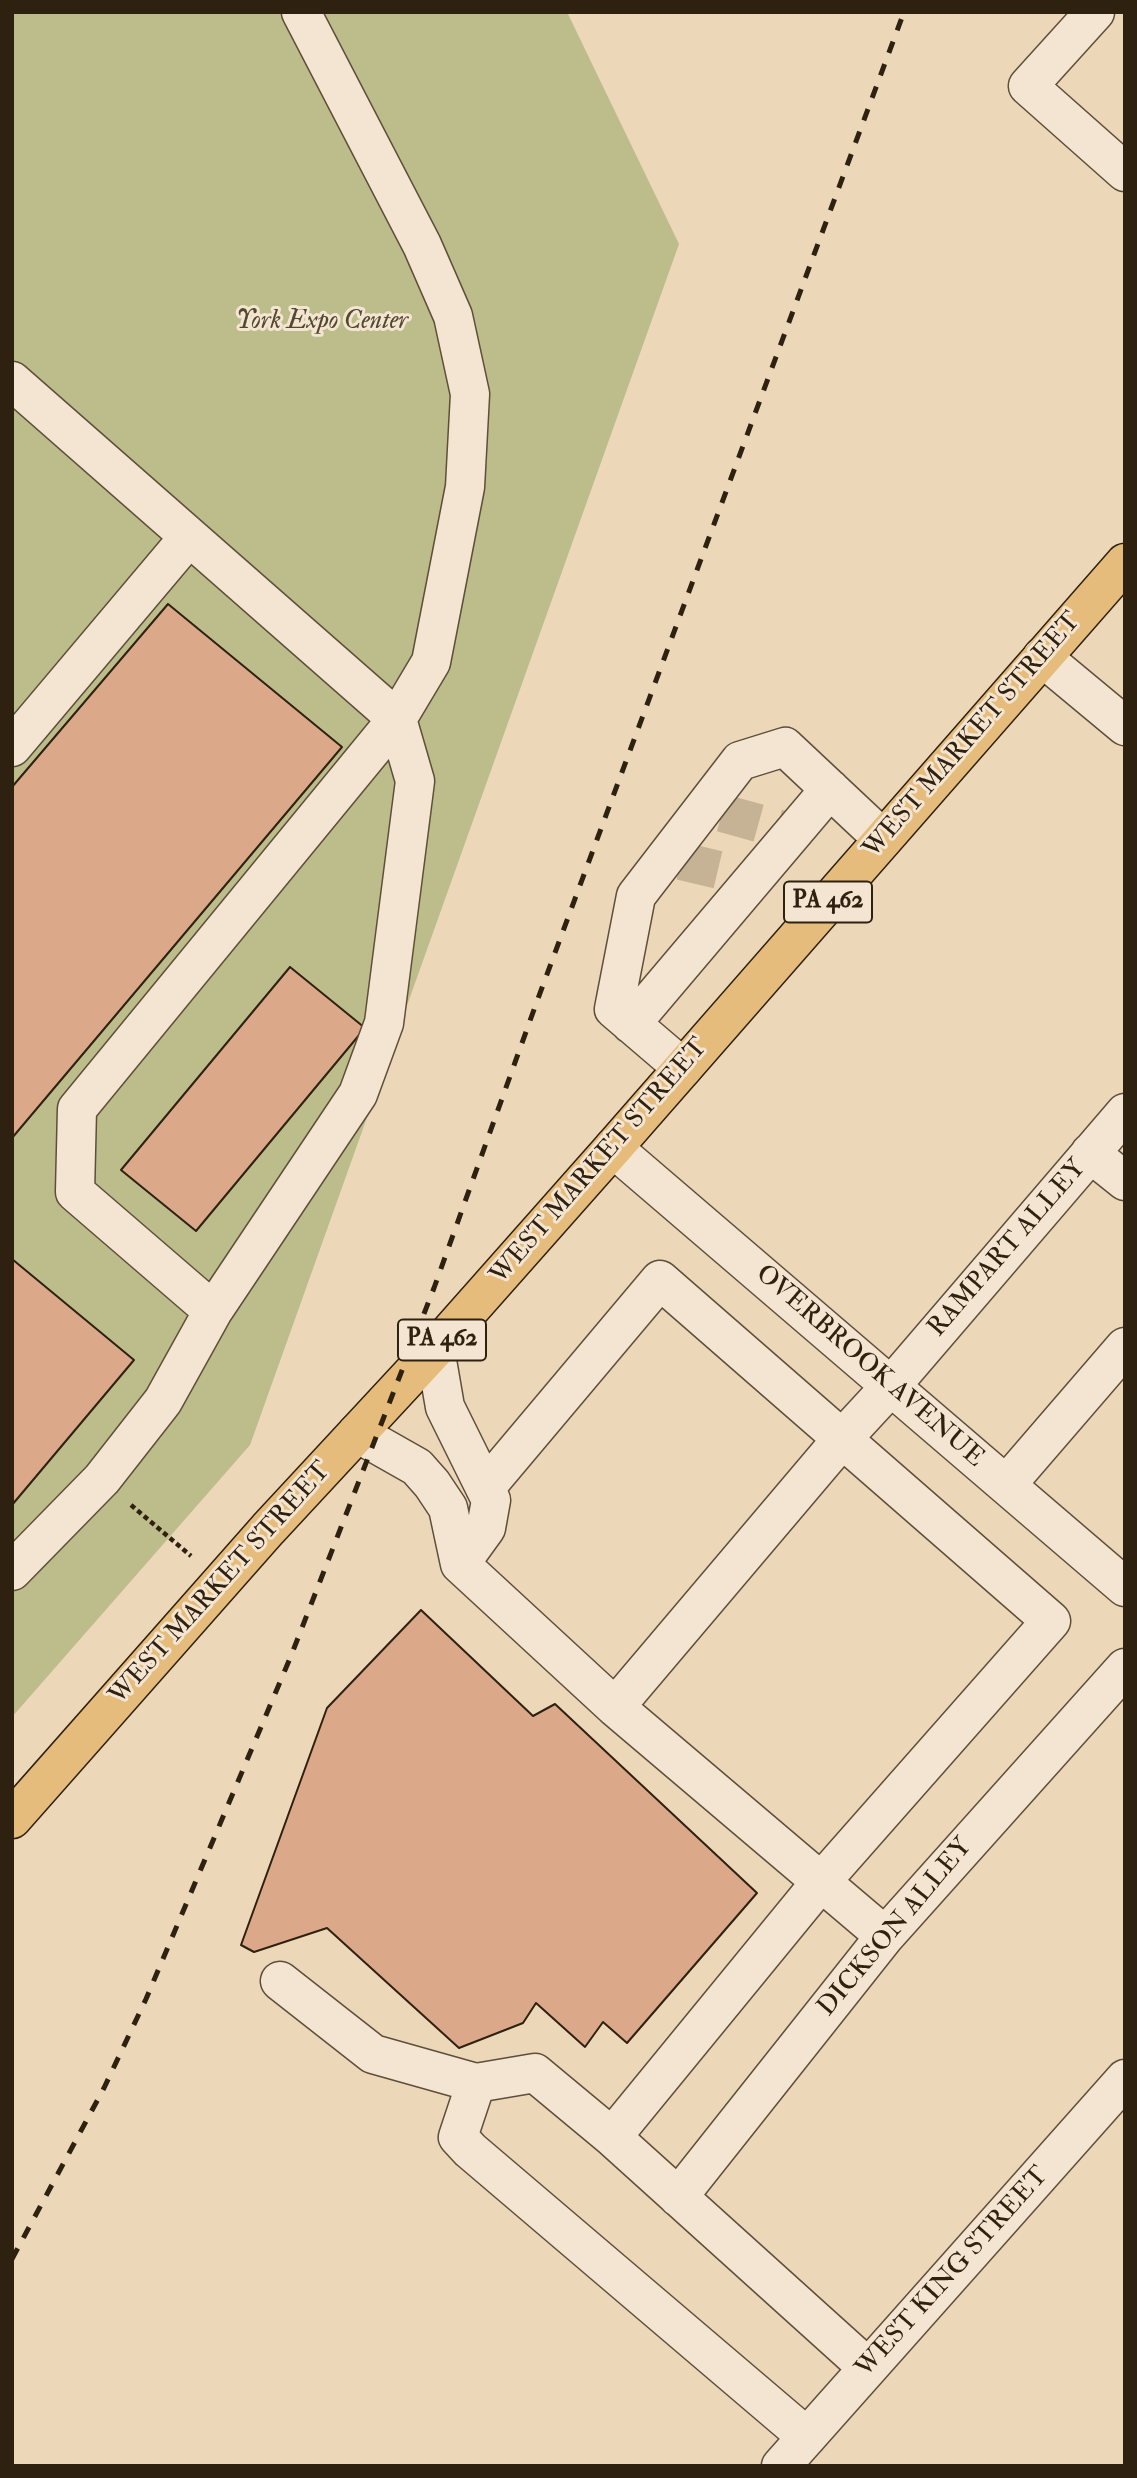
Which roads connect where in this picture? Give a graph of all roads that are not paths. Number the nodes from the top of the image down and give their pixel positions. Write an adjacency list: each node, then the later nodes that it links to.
1 (302, 12): 8 (street)
2 (1095, 12): 3 (street)
3 (1125, 172)
4 (12, 381): 5 (street)
5 (189, 537): 8 (street); 10 (street)
6 (1125, 563): 7 (main road, WEST MARKET STREET / PA 462)
7 (1042, 657): 9 (street); 12 (main road, WEST MARKET STREET / PA 462)
8 (397, 719): 19 (street); 19 (street)
9 (1125, 726)
10 (12, 747)
11 (830, 789): 12 (street); 13 (street); 13 (street)
12 (883, 839): 14 (main road, WEST MARKET STREET / PA 462)
13 (631, 1024): 14 (street)
14 (683, 1068): 16 (main road, WEST MARKET STREET / PA 462)
15 (1125, 1113): 17 (street, RAMPART ALLEY)
16 (613, 1148): 21 (main road, WEST MARKET STREET / PA 462); 22 (street, OVERBROOK AVENUE)
17 (1090, 1153): 18 (street); 22 (street, RAMPART ALLEY)
18 (1125, 1181)
19 (213, 1311): 28 (street)
20 (1125, 1347): 25 (street)
21 (435, 1349): 23 (main road, WEST MARKET STREET / PA 462); 26 (street)
22 (891, 1386): 24 (street, RAMPART ALLEY); 25 (street, OVERBROOK AVENUE)
23 (357, 1433): 27 (street); 32 (main road, WEST MARKET STREET / PA 462)
24 (842, 1439): 26 (street); 31 (street, RAMPART ALLEY); 33 (street)
25 (1006, 1485): 29 (street, OVERBROOK AVENUE)
26 (485, 1488): 27 (street)
27 (460, 1564): 31 (street)
28 (12, 1571)
29 (1125, 1587)
30 (1125, 1668): 34 (street, DICKSON ALLEY)
31 (615, 1707): 33 (street)
32 (12, 1819)
33 (820, 1883): 34 (street); 38 (street)
34 (885, 1936): 39 (street, DICKSON ALLEY)
35 (280, 1981): 37 (street)
36 (1125, 2079): 40 (street, WEST KING STREET)
37 (476, 2083): 38 (street); 41 (street)
38 (612, 2137): 39 (street)
39 (678, 2197): 40 (street)
40 (868, 2368): 41 (street, WEST KING STREET)
41 (807, 2437): 42 (street, WEST KING STREET)
42 (781, 2466)

